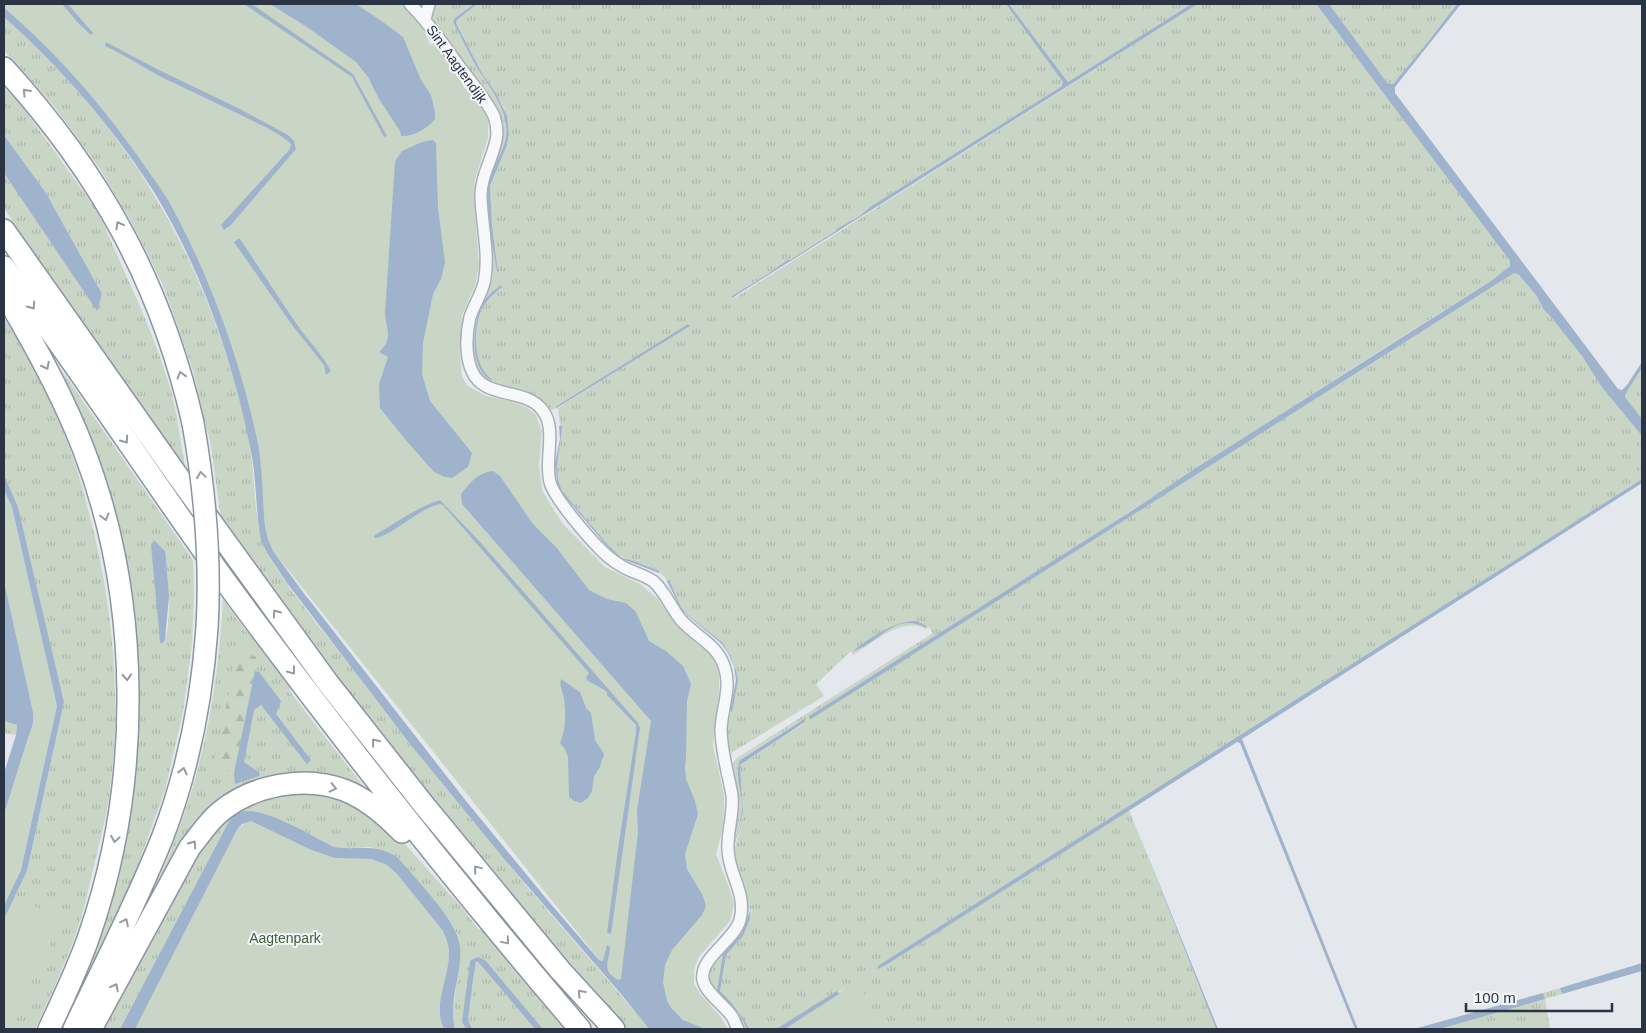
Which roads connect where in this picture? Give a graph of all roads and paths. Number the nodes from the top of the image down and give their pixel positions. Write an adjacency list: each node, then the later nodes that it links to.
1 (410, 4): 3 (street)
2 (429, 4): 3 (street)
3 (425, 19): 14 (street, Sint Aagtendijk)
4 (4, 68): 10 (highway, one-way to 4, bridge)
5 (4, 230): 13 (highway, one-way to 5)
6 (4, 267): 8 (highway, one-way to 8)
7 (4, 293): 9 (highway, one-way to 9)
8 (475, 903): 11 (highway, one-way to 8); 12 (highway, one-way to 12)
9 (49, 1029)
10 (74, 1029)
11 (91, 1029)
12 (580, 1029)
13 (614, 1029)
14 (738, 1029)

